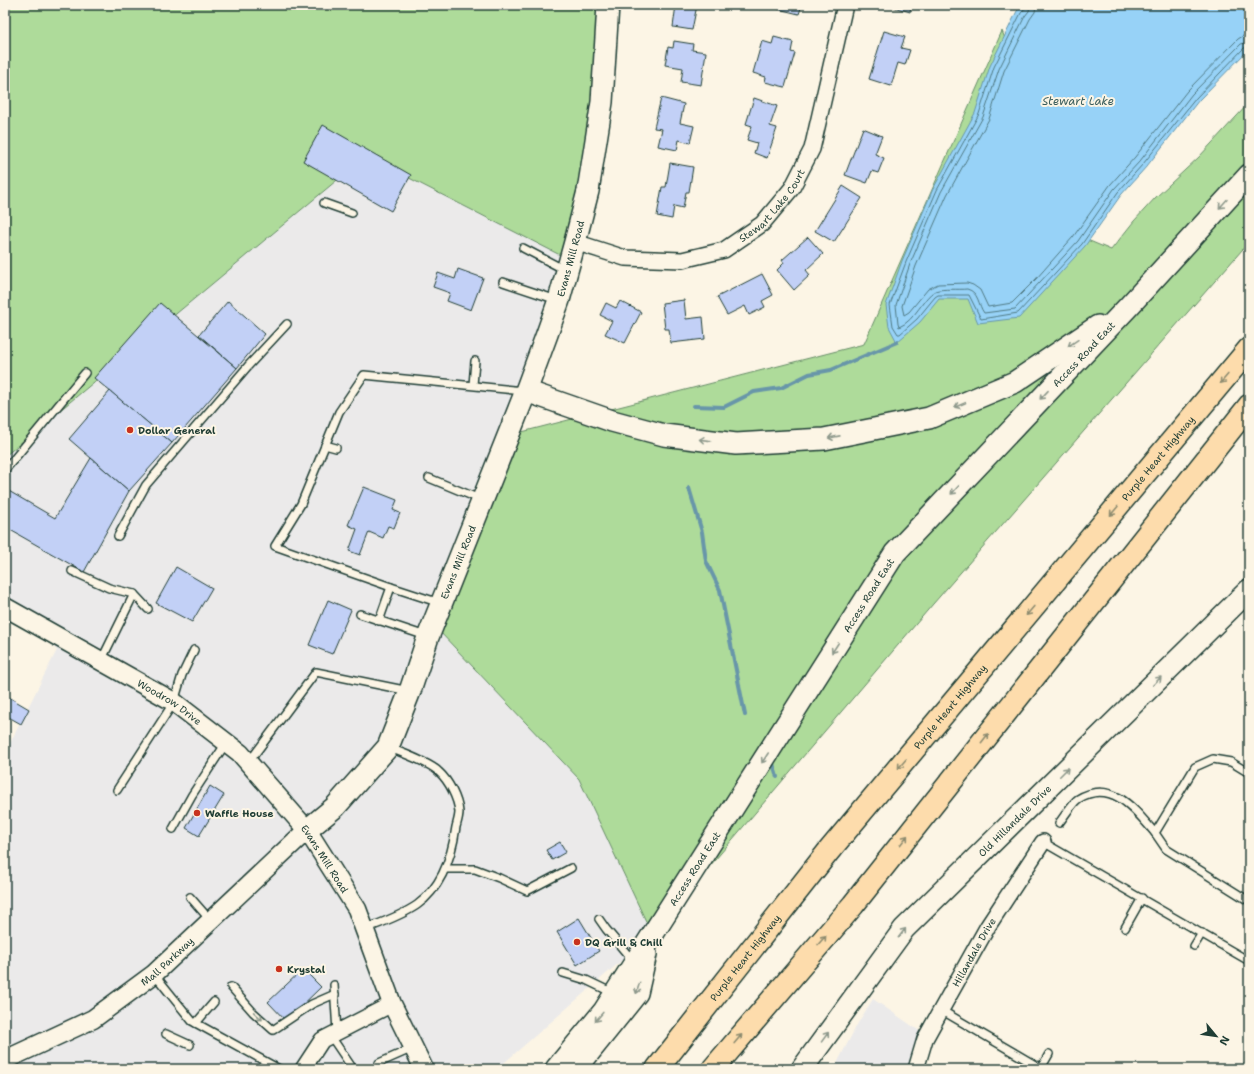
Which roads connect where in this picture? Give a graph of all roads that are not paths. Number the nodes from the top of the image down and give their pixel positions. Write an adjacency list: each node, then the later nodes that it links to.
1 (608, 5): 6 (main road, Evans Mill Road)
2 (845, 5): 6 (street, Stewart Lake Court)
3 (1249, 175): 11 (main road, Access Road East, one-way to 11)
4 (324, 203): 5 (lane)
5 (352, 213)
6 (575, 242): 8 (main road, Evans Mill Road)
7 (523, 248): 8 (lane)
8 (567, 271): 10 (main road, Evans Mill Road)
9 (502, 282): 10 (lane)
10 (559, 300): 17 (main road, Evans Mill Road)
11 (1129, 306): 17 (main road, one-way to 17); 59 (main road, Access Road East, one-way to 59)
12 (287, 324): 24 (lane)
13 (1249, 349): 86 (highway, Purple Heart Highway, one-way to 86)
14 (474, 361): 16 (lane)
15 (85, 373): 21 (lane)
16 (473, 385): 17 (lane); 19 (lane)
17 (526, 391): 23 (main road, Evans Mill Road)
18 (1249, 406): 87 (highway, one-way to 18)
19 (325, 445): 20 (lane); 26 (lane)
20 (336, 448)
21 (5, 470)
22 (429, 478): 23 (lane)
23 (482, 500): 29 (main road, Evans Mill Road)
24 (118, 536)
25 (72, 571): 28 (lane)
26 (391, 587): 29 (lane); 33 (lane)
27 (1249, 590): 88 (main road, Old Hillandale Drive, one-way to 27)
28 (134, 594): 31 (lane); 36 (lane)
29 (441, 603): 34 (main road, Evans Mill Road)
30 (5, 607): 36 (street, Woodrow Drive)
31 (148, 609)
32 (360, 614): 33 (lane)
33 (379, 621): 34 (lane)
34 (428, 637): 37 (main road, Evans Mill Road)
35 (194, 650): 38 (lane)
36 (101, 662): 38 (street, Woodrow Drive)
37 (410, 691): 40 (main road, Evans Mill Road); 41 (lane)
38 (174, 702): 39 (street, Woodrow Drive); 43 (lane)
39 (227, 742): 41 (street, Woodrow Drive); 45 (lane)
40 (388, 747): 46 (main road, Evans Mill Road); 50 (lane)
41 (249, 763): 46 (street, Woodrow Drive)
42 (1249, 773): 47 (lane)
43 (116, 790)
44 (1059, 823): 47 (lane)
45 (173, 829)
46 (307, 830): 55 (street, Mall Parkway); 57 (street, Evans Mill Road)
47 (1155, 833): 53 (lane)
48 (1043, 842): 52 (lane); 71 (street, Hillandale Drive)
49 (571, 868): 50 (lane)
50 (446, 869): 57 (lane)
51 (190, 897): 55 (lane)
52 (1142, 898): 56 (lane); 58 (lane)
53 (1249, 900)
54 (599, 919): 62 (lane)
55 (211, 921): 64 (street, Mall Parkway)
56 (1124, 928)
57 (364, 929): 70 (street, Evans Mill Road)
58 (1202, 933): 60 (lane); 61 (lane)
59 (651, 936): 62 (main road, Access Road East); 85 (main road, one-way to 85)
60 (1194, 946)
61 (1249, 961)
62 (634, 963): 68 (main road, Access Road East)
63 (563, 973): 68 (lane)
64 (154, 974): 72 (lane); 78 (street, Mall Parkway)
65 (334, 985): 67 (lane)
66 (231, 987): 67 (lane, one-way to 67)
67 (334, 994): 74 (lane)
68 (615, 994): 84 (main road, Access Road East, one-way to 84)
69 (214, 1002): 72 (lane)
70 (392, 1004): 74 (street); 76 (street, Evans Mill Road)
71 (941, 1010): 89 (street, Hillandale Drive); 90 (lane)
72 (196, 1023): 80 (lane)
73 (166, 1034): 75 (lane)
74 (334, 1034): 81 (street); 82 (lane)
75 (190, 1045)
76 (413, 1048): 79 (lane); 83 (street, Evans Mill Road)
77 (1049, 1054): 90 (lane)
78 (5, 1060)
79 (379, 1063)
80 (279, 1069)
81 (303, 1069)
82 (353, 1069)
83 (424, 1069)
84 (556, 1069)
85 (576, 1069)
86 (657, 1069)
87 (713, 1069)
88 (802, 1069)
89 (916, 1069)
90 (1041, 1069)

